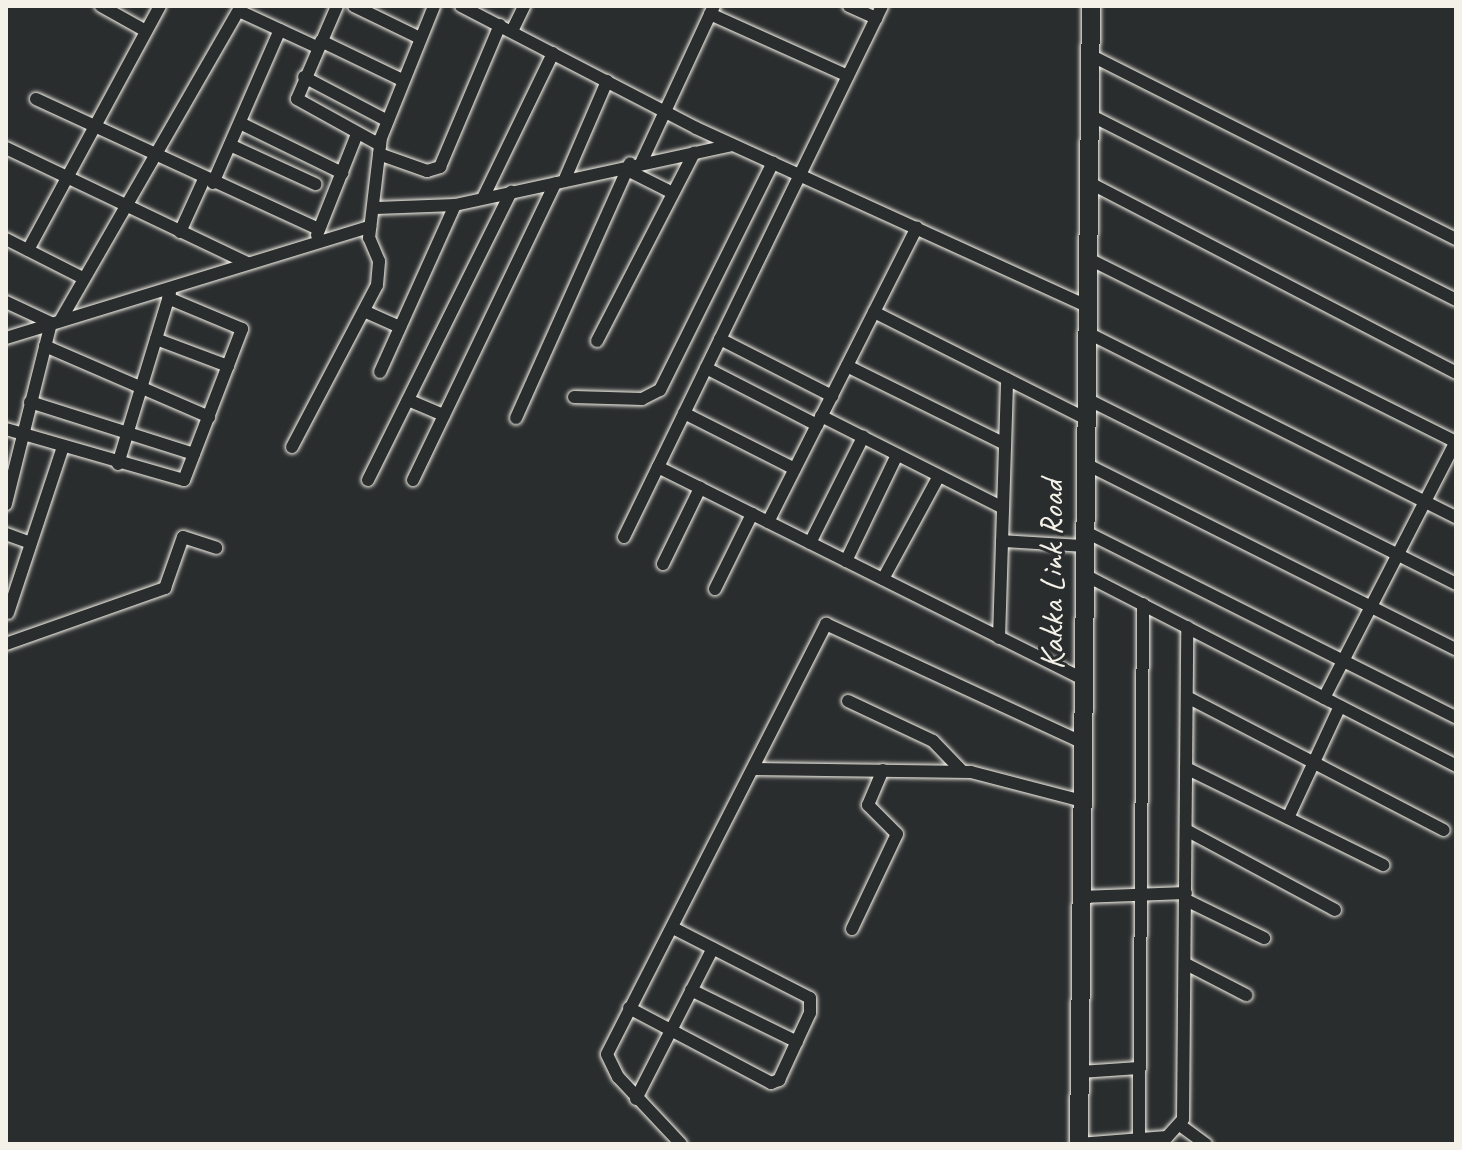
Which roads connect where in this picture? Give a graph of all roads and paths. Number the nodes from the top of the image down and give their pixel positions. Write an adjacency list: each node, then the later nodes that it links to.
1 (101, 6): 16 (street)
2 (160, 6): 16 (street)
3 (337, 6): 18 (street)
4 (354, 6): 17 (street)
5 (434, 6): 17 (street)
6 (461, 6): 14 (street)
7 (524, 6): 14 (street)
8 (849, 6): 13 (street)
9 (882, 6): 13 (street)
10 (1091, 6): 20 (street, Kakka Link Road)
11 (240, 8): 15 (street); 37 (street)
12 (712, 10): 21 (street); 26 (street)
13 (876, 18): 21 (street)
14 (506, 28): 19 (street); 34 (street)
15 (280, 30): 18 (street); 29 (street)
16 (146, 31): 30 (street)
17 (420, 38): 23 (street)
18 (319, 44): 22 (street); 23 (street)
19 (553, 53): 24 (street); 49 (street)
20 (1092, 56): 27 (street, Kakka Link Road); 58 (street)
21 (848, 76): 41 (street)
22 (304, 77): 28 (street); 31 (street)
23 (402, 80): 28 (street)
24 (607, 81): 26 (street); 44 (street)
25 (36, 99): 30 (street)
26 (663, 111): 33 (street); 39 (street)
27 (1090, 115): 45 (street, Kakka Link Road); 65 (street)
28 (386, 120): 34 (street)
29 (240, 123): 32 (street); 40 (street)
30 (94, 128): 37 (street); 42 (street)
31 (357, 134): 34 (street); 40 (street)
32 (230, 145): 43 (street); 46 (street)
33 (732, 145): 36 (street); 38 (street)
34 (380, 149): 52 (street)
35 (7, 151): 42 (street)
36 (694, 153): 39 (street); 48 (street)
37 (153, 157): 43 (street); 50 (street)
38 (773, 162): 41 (street); 86 (street)
39 (633, 165): 44 (street); 48 (street); 93 (street)
40 (342, 173): 55 (street)
41 (800, 173): 54 (street); 75 (street)
42 (68, 178): 50 (street); 60 (street)
43 (209, 181): 55 (street); 56 (street)
44 (559, 182): 47 (street); 91 (street)
45 (1090, 183): 61 (street, Kakka Link Road); 82 (street)
46 (315, 184)
47 (511, 192): 49 (street); 88 (street)
48 (673, 193): 76 (street)
49 (483, 198): 51 (street)
50 (123, 205): 56 (street); 63 (street)
51 (455, 205): 52 (street); 71 (street)
52 (376, 208): 53 (street)
53 (370, 227): 59 (street); 68 (street)
54 (917, 227): 67 (street); 69 (street)
55 (319, 229): 59 (street)
56 (180, 232): 62 (street)
57 (6, 239): 60 (street)
58 (1456, 239)
59 (313, 244): 62 (street)
60 (28, 250): 63 (street)
61 (1087, 258): 67 (street, Kakka Link Road); 100 (street)
62 (247, 263): 64 (street)
63 (81, 277): 70 (street)
64 (169, 294): 70 (street); 74 (street); 78 (street)
65 (1456, 300)
66 (6, 302): 70 (street)
67 (1087, 306): 72 (street, Kakka Link Road)
68 (366, 312): 71 (street); 103 (street)
69 (874, 312): 79 (street); 83 (street)
70 (56, 322): 73 (street); 77 (street)
71 (400, 327): 81 (street)
72 (1086, 332): 87 (street, Kakka Link Road); 114 (street)
73 (6, 338)
74 (156, 339): 78 (street); 84 (street)
75 (720, 339): 80 (street); 85 (street)
76 (597, 341)
77 (45, 346): 84 (street); 89 (street)
78 (228, 366): 92 (street)
79 (847, 366): 85 (street); 101 (street)
80 (706, 368): 90 (street); 95 (street)
81 (380, 372)
82 (1456, 373)
83 (1007, 379): 94 (street); 101 (street)
84 (141, 388): 92 (street); 97 (street)
85 (832, 396): 95 (street)
86 (574, 397)
87 (1085, 398): 94 (street, Kakka Link Road); 127 (street)
88 (408, 400): 91 (street); 111 (street)
89 (30, 402): 97 (street); 98 (street)
90 (684, 413): 108 (street); 109 (street)
91 (444, 415): 112 (street)
92 (209, 417): 104 (street)
93 (516, 418)
94 (1085, 418): 106 (street, Kakka Link Road)
95 (819, 421): 99 (street); 109 (street)
96 (6, 429): 98 (street)
97 (127, 433): 104 (street); 107 (street)
98 (22, 434): 102 (street); 115 (street)
99 (863, 437): 105 (street); 125 (street)
100 (1456, 442): 114 (street)
101 (1005, 444): 116 (street)
102 (63, 447): 107 (street); 124 (street)
103 (292, 447)
104 (194, 454): 107 (street)
105 (897, 455): 110 (street); 128 (street)
106 (1084, 463): 122 (street, Kakka Link Road); 135 (street)
107 (118, 464)
108 (658, 467): 113 (street); 121 (street)
109 (795, 469): 119 (street)
110 (939, 476): 116 (street); 131 (street)
111 (368, 480)
112 (413, 480)
113 (700, 488): 117 (street); 129 (street)
114 (1425, 501): 118 (street); 127 (street)
115 (6, 504)
116 (1003, 508): 123 (street)
117 (752, 514): 119 (street); 133 (street)
118 (1456, 517)
119 (768, 522): 125 (street)
120 (6, 534): 124 (street)
121 (624, 537)
122 (1084, 538): 123 (street); 130 (street, Kakka Link Road); 141 (street)
123 (1002, 541): 138 (street)
124 (28, 542): 136 (street)
125 (810, 543): 128 (street)
126 (216, 548): 139 (street)
127 (1398, 555): 132 (street); 135 (street)
128 (846, 561): 131 (street)
129 (663, 564)
130 (1085, 575): 134 (street); 142 (street, Kakka Link Road)
131 (883, 579): 138 (street)
132 (1456, 584)
133 (715, 589)
134 (1143, 604): 137 (street); 160 (street)
135 (1372, 604): 140 (street); 141 (street)
136 (8, 613)
137 (1187, 627): 143 (street); 144 (street)
138 (999, 638): 142 (street)
139 (6, 644)
140 (1456, 649)
141 (1345, 659): 144 (street); 147 (street)
142 (1085, 680): 148 (street, Kakka Link Road)
143 (1187, 697): 149 (street); 151 (street)
144 (1324, 698): 146 (street)
145 (848, 701): 154 (street)
146 (1340, 706): 149 (street); 150 (street)
147 (1456, 717)
148 (1083, 743): 152 (street); 155 (street, Kakka Link Road)
149 (1314, 763): 156 (street); 158 (street)
150 (1456, 766)
151 (1186, 768): 156 (street); 157 (street)
152 (753, 769): 153 (street); 164 (street)
153 (883, 770): 154 (street); 165 (street)
154 (962, 771): 155 (street)
155 (1082, 801): 162 (street, Kakka Link Road)
156 (1288, 818): 159 (street)
157 (1186, 830): 161 (street); 163 (street)
158 (1444, 830)
159 (1383, 865)
160 (1140, 895): 161 (street); 162 (street); 174 (street)
161 (1186, 896): 166 (street); 168 (street)
162 (1080, 897): 175 (street, Kakka Link Road)
163 (1335, 910)
164 (673, 928): 167 (street); 171 (street)
165 (852, 929)
166 (1264, 938)
167 (713, 948): 169 (street); 173 (street)
168 (1186, 964): 170 (street); 177 (street)
169 (691, 990): 172 (street); 173 (street)
170 (1246, 995)
171 (629, 1008): 172 (street); 176 (street)
172 (671, 1030): 173 (street); 176 (street)
173 (797, 1042)
174 (1140, 1068): 175 (street); 178 (street)
175 (1079, 1072): 180 (street, Kakka Link Road)
176 (636, 1099): 179 (street)
177 (1181, 1126): 178 (street); 181 (street)
178 (1139, 1138): 180 (street)
179 (681, 1144)
180 (1079, 1144)
181 (1206, 1144)

